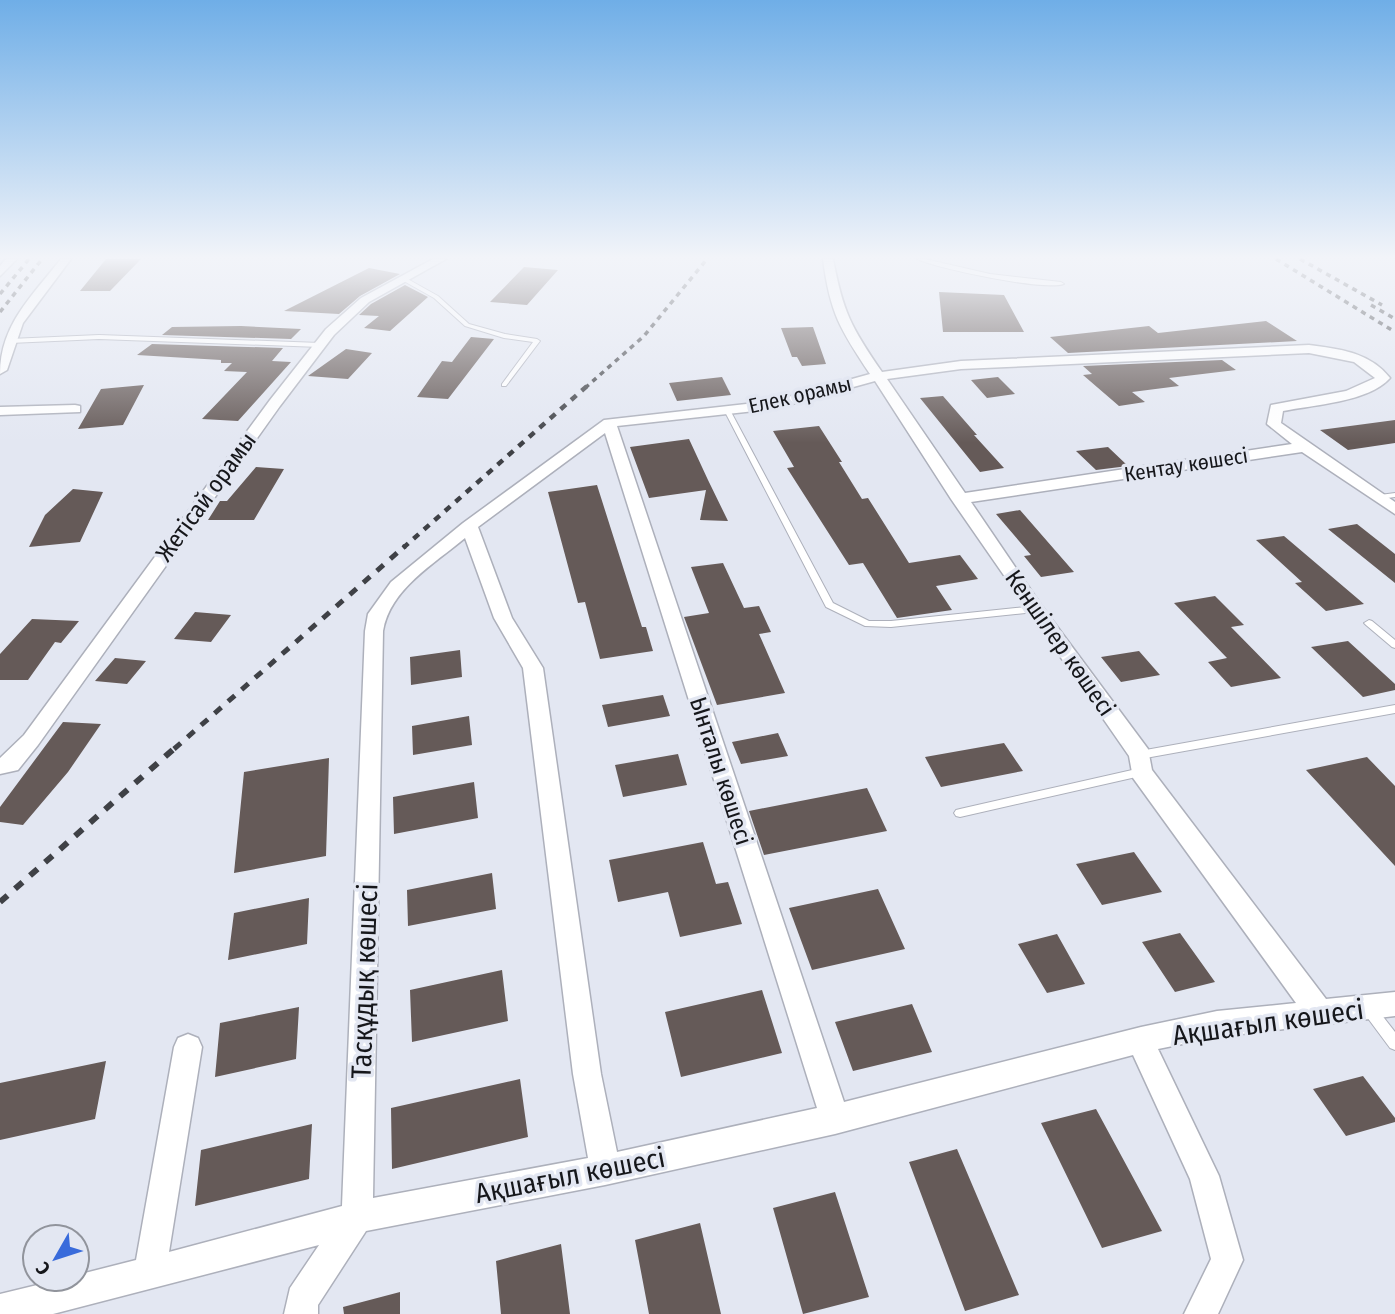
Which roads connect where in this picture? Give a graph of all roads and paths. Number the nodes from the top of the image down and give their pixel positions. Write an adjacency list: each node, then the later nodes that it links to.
1 (19, 320): 5 (street)
2 (345, 320): 6 (street, Жетісай орамы)
3 (463, 320): 9 (lane)
4 (843, 320): 8 (street, Кеншілер көшесі)
5 (10, 341): 6 (lane); 7 (street)
6 (320, 345): 25 (street, Жетісай орамы)
7 (0, 370)
8 (878, 376): 11 (street, Елек орамы); 14 (street, Елек орамы); 16 (street, Кеншілер көшесі)
9 (504, 385)
10 (75, 410): 12 (street)
11 (727, 410): 13 (street, Елек орамы); 19 (lane)
12 (0, 411)
13 (610, 423): 18 (street, Елек орамы); 32 (street, Ынталы көшесі)
14 (1305, 447): 15 (street); 16 (street, Кентау көшесі)
15 (1388, 496): 17 (street)
16 (959, 499): 19 (street, Кеншілер көшесі)
17 (1395, 509)
18 (469, 526): 21 (street, Елек орамы); 33 (street)
19 (1035, 609): 24 (street, Кеншілер көшесі)
20 (1369, 623): 22 (lane)
21 (374, 631): 34 (street, Тасқұдық көшесі)
22 (1395, 645)
23 (1395, 709): 24 (lane)
24 (1141, 764): 26 (lane); 28 (street, Кеншілер көшесі)
25 (3, 766)
26 (960, 813)
27 (1382, 1006): 28 (street, Ақшағыл көшесі); 30 (lane)
28 (1319, 1013): 29 (street, Ақшағыл көшесі)
29 (1141, 1040): 32 (street, Ақшағыл көшесі); 38 (street, Ақшағыл көшесі)
30 (1395, 1043)
31 (188, 1047): 35 (street)
32 (835, 1119): 33 (street, Ақшағыл көшесі)
33 (605, 1170): 34 (street, Ақшағыл көшесі)
34 (357, 1217): 35 (street, Ақшағыл көшесі); 37 (street)
35 (150, 1273): 36 (street, Ақшағыл көшесі)
36 (0, 1311)
37 (301, 1314)
38 (1200, 1314)

